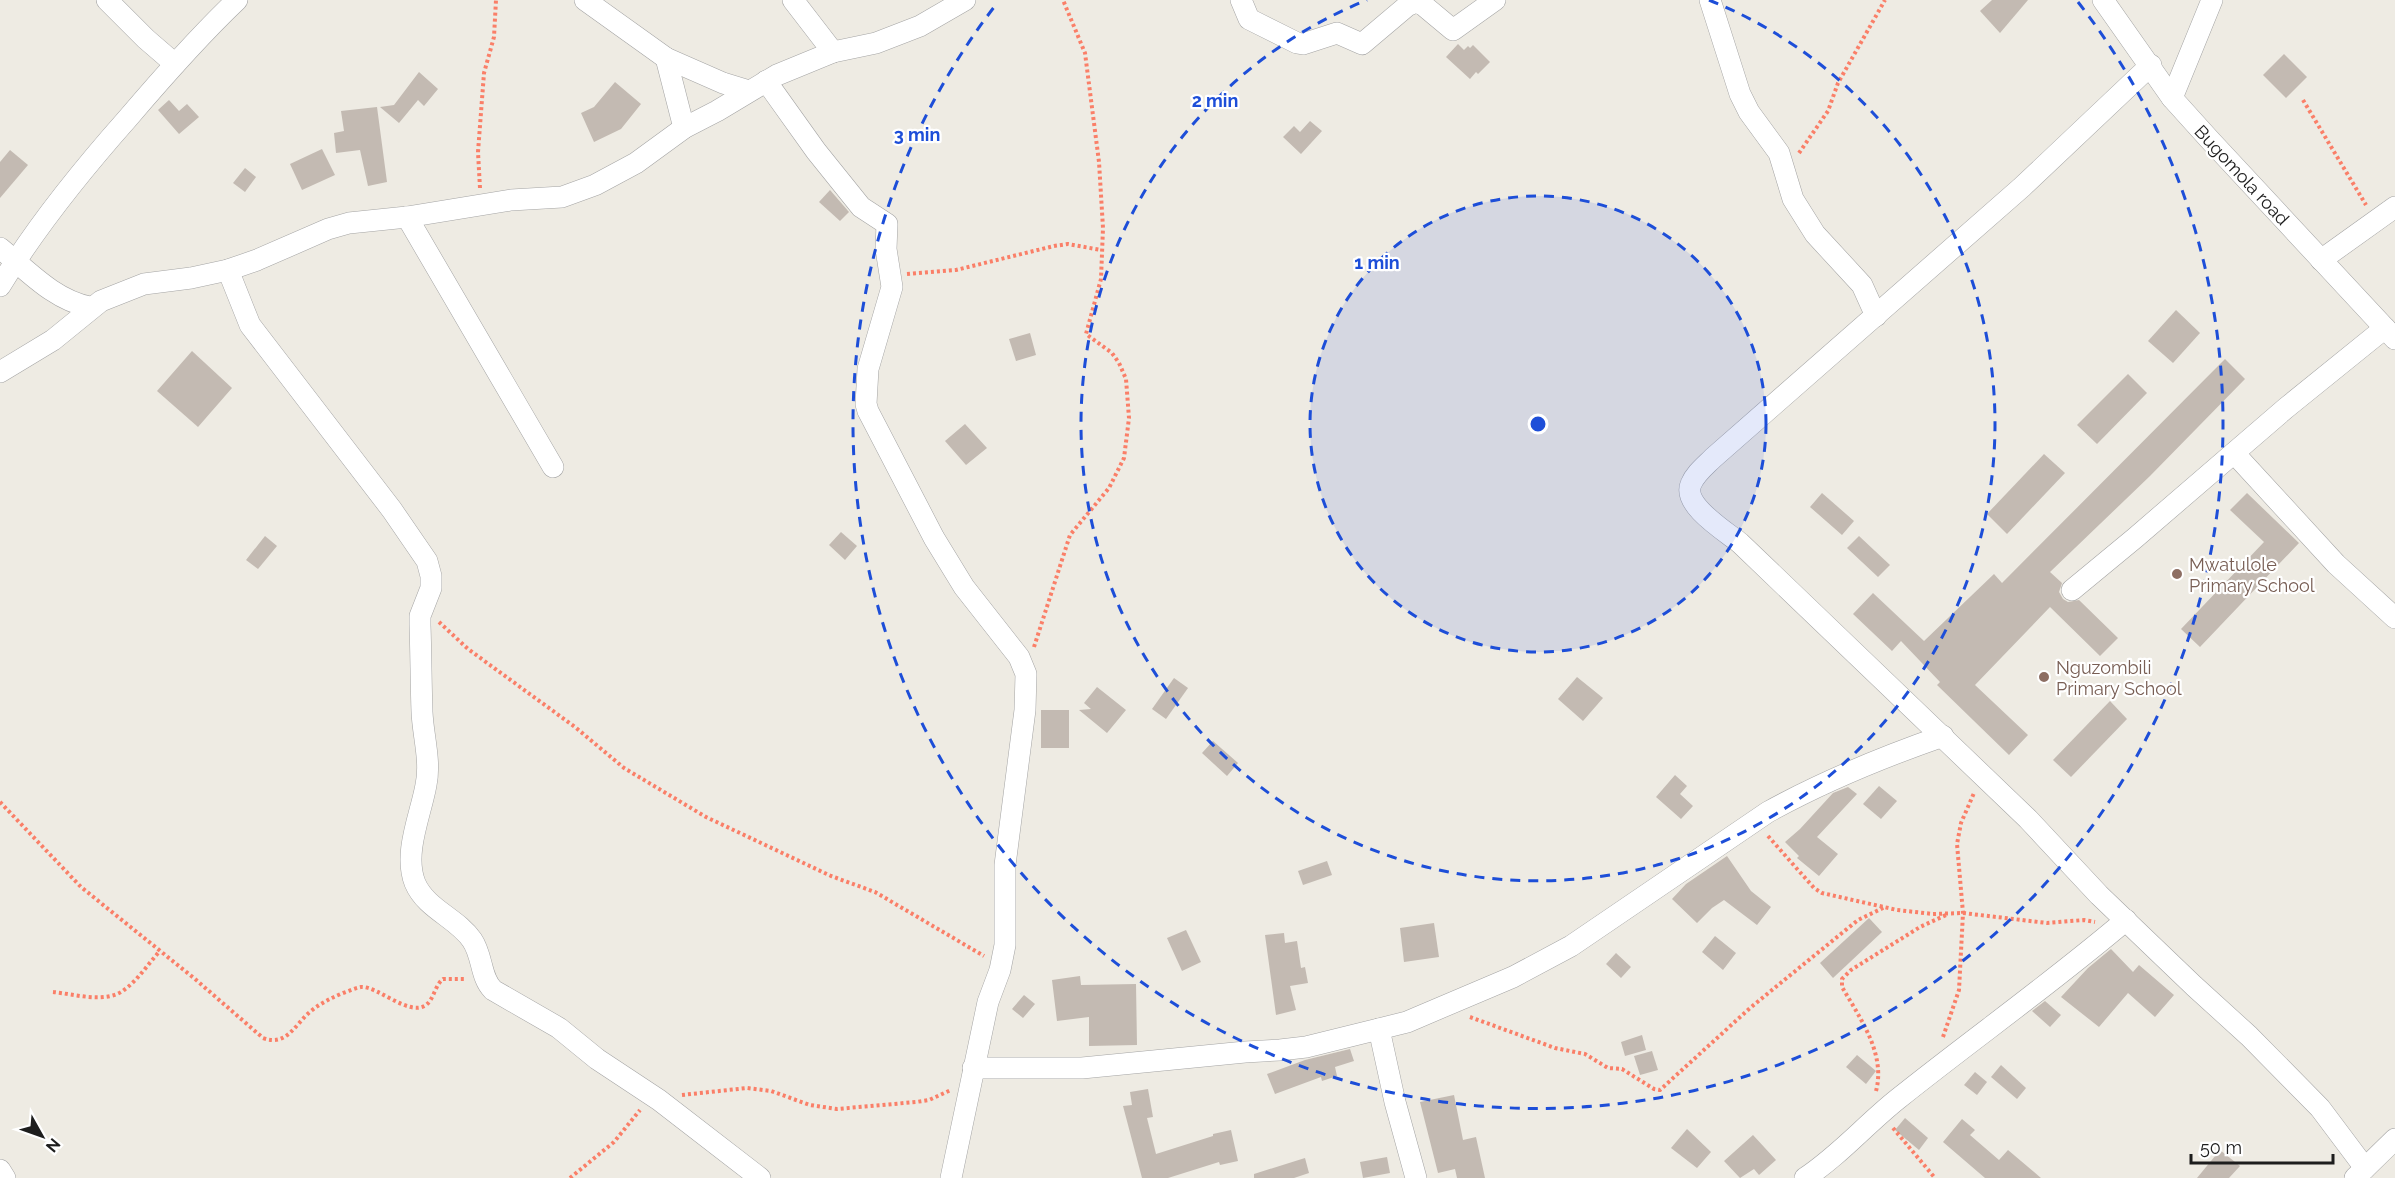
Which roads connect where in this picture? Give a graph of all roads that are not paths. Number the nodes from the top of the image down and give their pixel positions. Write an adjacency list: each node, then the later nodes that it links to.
1 (107, 0): 13 (street)
2 (237, 0): 13 (street)
3 (585, 0): 12 (street)
4 (793, 0): 11 (street)
5 (965, 0): 11 (street)
6 (1241, 0): 7 (street)
7 (1495, 0)
8 (1710, 0): 25 (street)
9 (2103, 0): 14 (street, Bugomola road)
10 (2212, 0): 16 (street)
11 (833, 52): 15 (street)
12 (666, 58): 15 (street); 17 (street)
13 (175, 63): 20 (street)
14 (2151, 65): 16 (street, Bugomola road); 25 (street)
15 (757, 86): 17 (street); 35 (street)
16 (2172, 98): 21 (street, Bugomola road)
17 (684, 128): 19 (street)
18 (2395, 207): 21 (street)
19 (407, 217): 22 (street); 29 (street)
20 (8, 254): 23 (street); 24 (street)
21 (2321, 260): 26 (street, Bugomola road)
22 (228, 270): 24 (street); 40 (street)
23 (0, 286)
24 (90, 308): 27 (street)
25 (1876, 316): 32 (street)
26 (2390, 334): 28 (street)
27 (0, 372)
28 (2234, 453): 30 (street); 31 (street)
29 (553, 467)
30 (2072, 590)
31 (2395, 618)
32 (1943, 736): 33 (street); 34 (street)
33 (2123, 923): 38 (street); 43 (street)
34 (1379, 1029): 35 (street); 42 (street)
35 (972, 1075): 41 (street)
36 (2395, 1139): 38 (street)
37 (0, 1170): 39 (street)
38 (2360, 1173)
39 (5, 1178)
40 (760, 1178)
41 (951, 1178)
42 (1416, 1178)
43 (1805, 1178)

